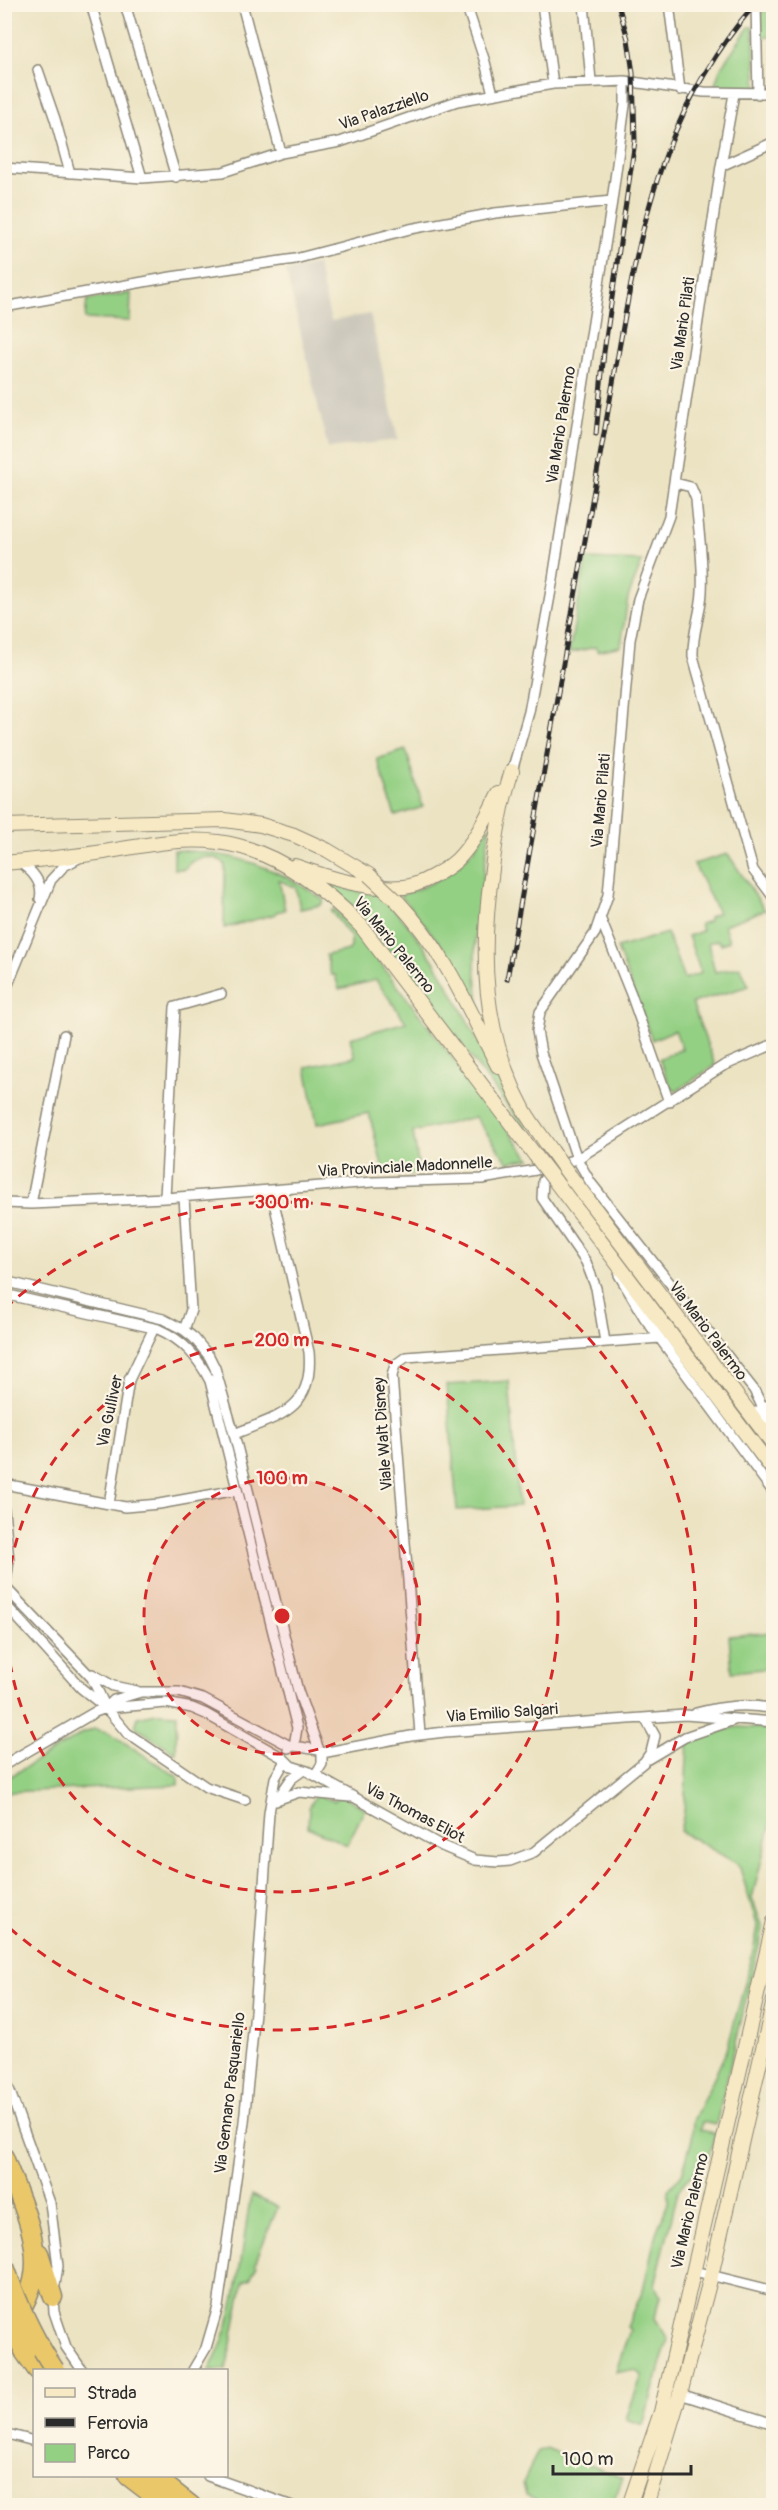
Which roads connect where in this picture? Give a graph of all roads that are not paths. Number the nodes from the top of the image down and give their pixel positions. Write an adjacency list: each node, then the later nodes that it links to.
1 (91, 4): 24 (street)
2 (125, 4): 23 (street)
3 (242, 4): 19 (street)
4 (466, 4): 15 (street)
5 (542, 4): 12 (street)
6 (584, 4): 10 (street)
7 (669, 4): 13 (street)
8 (756, 4): 17 (street)
9 (38, 70): 22 (street)
10 (591, 81): 11 (street, Via Palazziello); 12 (street, Via Palazziello)
11 (625, 81): 13 (street, Via Palazziello); 25 (street, Via Mario Palermo)
12 (553, 84): 15 (street, Via Palazziello)
13 (680, 90): 16 (street, Via Palazziello)
14 (774, 93): 17 (street, Via Palazziello)
15 (493, 94): 19 (street, Via Palazziello)
16 (734, 94): 17 (street, Via Palazziello); 20 (street, Via Mario Pilati)
17 (758, 94)
18 (774, 142): 20 (street)
19 (281, 153): 23 (street, Via Palazziello)
20 (721, 166): 27 (street, Via Mario Pilati)
21 (4, 168): 22 (street, Via Palazziello)
22 (70, 172): 24 (street, Via Palazziello)
23 (176, 177): 24 (street, Via Palazziello)
24 (142, 178)
25 (612, 201): 26 (street); 28 (street, Via Mario Palermo)
26 (4, 307)
27 (675, 483): 33 (street); 35 (street, Via Mario Pilati)
28 (512, 771): 31 (street); 41 (street)
29 (4, 826): 41 (street, Via Mario Palermo, bridge)
30 (87, 854): 31 (street, Via Mario Palermo); 32 (street, Via Mario Palermo); 34 (street)
31 (267, 856): 49 (street, Via Mario Palermo, bridge)
32 (11, 863): 34 (street)
33 (774, 898)
34 (39, 904): 36 (street)
35 (601, 920): 40 (street); 42 (street, Via Mario Pilati)
36 (4, 994)
37 (221, 994): 46 (street)
38 (64, 1035): 48 (street)
39 (774, 1044): 40 (street, Via Provinciale Madonnelle)
40 (669, 1102): 42 (street, Via Provinciale Madonnelle)
41 (524, 1110): 57 (street, Via Mario Palermo, bridge)
42 (577, 1158): 43 (street, Via Provinciale Madonnelle); 57 (street, Via Mario Pilati)
43 (553, 1166): 44 (street, Via Provinciale Madonnelle); 55 (street)
44 (271, 1190): 45 (street, Via Provinciale Madonnelle); 58 (street)
45 (184, 1197): 46 (street, Via Provinciale Madonnelle); 53 (street)
46 (165, 1198): 48 (street, Via Provinciale Madonnelle)
47 (4, 1203): 48 (street, Via Provinciale Madonnelle)
48 (31, 1204)
49 (614, 1261): 54 (street, Via Mario Palermo); 60 (street, Via Mario Palermo)
50 (4, 1281): 53 (street)
51 (4, 1294): 52 (street)
52 (154, 1328): 62 (street); 64 (street, Via Gulliver)
53 (184, 1330): 58 (street)
54 (660, 1338): 55 (street, Viale Walt Disney); 63 (street, Via Mario Palermo)
55 (604, 1342): 76 (street, Viale Walt Disney)
56 (774, 1401): 57 (street)
57 (757, 1412): 59 (street, Via Mario Palermo)
58 (234, 1434): 78 (street)
59 (770, 1440)
60 (774, 1471)
61 (4, 1484): 64 (street)
62 (237, 1491): 64 (street); 77 (street)
63 (774, 1493)
64 (109, 1504)
65 (4, 1510): 66 (street)
66 (5, 1589): 68 (street)
67 (4, 1603): 70 (street)
68 (85, 1670): 69 (street); 70 (street)
69 (141, 1692): 70 (street); 77 (street)
70 (106, 1708): 79 (street, Via Thomas Eliot); 81 (street); 86 (street)
71 (774, 1708): 72 (street, Via Emilio Salgari)
72 (685, 1715): 73 (street, Via Emilio Salgari); 74 (street, Via Emilio Salgari)
73 (645, 1718): 76 (street, Via Emilio Salgari); 80 (street, Via Thomas Eliot)
74 (740, 1718): 75 (street, Via Emilio Salgari); 80 (street, Via Thomas Eliot)
75 (774, 1722)
76 (420, 1734): 78 (street, Via Emilio Salgari)
77 (292, 1746): 78 (street); 79 (street, Via Gennaro Pasquariello)
78 (321, 1751): 82 (street)
79 (284, 1759): 83 (street, Via Thomas Eliot); 88 (street, Via Gennaro Pasquariello)
80 (644, 1762): 85 (street, Via Thomas Eliot)
81 (4, 1765)
82 (319, 1767): 83 (street); 84 (street)
83 (304, 1771): 84 (street, Via Thomas Eliot); 87 (street)
84 (321, 1779): 85 (street, Via Thomas Eliot)
85 (355, 1798): 87 (street)
86 (245, 1800)
87 (276, 1800): 88 (street)
88 (269, 1813): 104 (street, Via Gennaro Pasquariello)
89 (774, 1921): 95 (street, Via Mario Palermo)
90 (774, 2000): 96 (street)
91 (4, 2075): 98 (street)
92 (4, 2157): 93 (highway)
93 (31, 2232): 98 (highway); 100 (highway, bridge)
94 (5, 2266): 102 (highway, bridge)
95 (693, 2271): 96 (street); 115 (street, Via Mario Palermo)
96 (711, 2276): 97 (street); 105 (street)
97 (774, 2291)
98 (53, 2297): 103 (street)
99 (4, 2311): 101 (highway, bridge)
100 (4, 2338)
101 (36, 2369)
102 (54, 2369)
103 (81, 2369)
104 (194, 2369)
105 (680, 2394): 106 (street); 116 (street)
106 (774, 2424)
107 (4, 2433): 108 (street)
108 (33, 2441)
109 (131, 2477): 112 (highway)
110 (157, 2477): 113 (highway)
111 (214, 2477): 114 (street)
112 (167, 2505)
113 (192, 2505)
114 (292, 2505)
115 (629, 2505)
116 (645, 2505)

